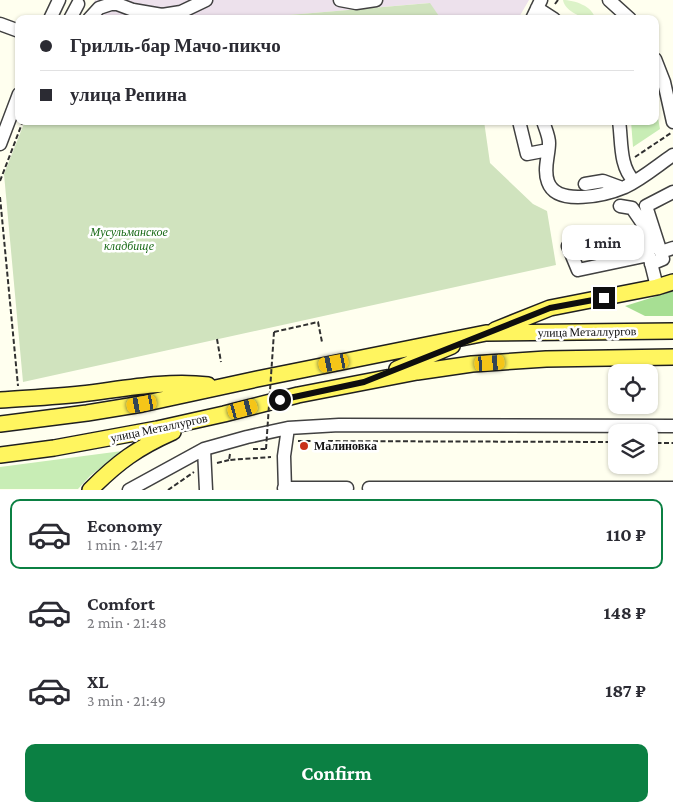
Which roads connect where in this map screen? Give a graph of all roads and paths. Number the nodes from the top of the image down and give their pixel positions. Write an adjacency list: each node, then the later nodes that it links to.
1 (59, 0): 7 (street)
2 (206, 0): 10 (street)
3 (340, 0): 4 (street)
4 (376, 0)
5 (609, 0): 12 (street)
6 (78, 4): 8 (street)
7 (52, 15)
8 (71, 15)
9 (92, 15): 11 (street)
10 (162, 15)
11 (162, 15)
12 (626, 15)
13 (0, 24): 14 (street)
14 (15, 30)
15 (659, 69): 17 (street)
16 (15, 105): 23 (street)
17 (673, 122)
18 (21, 125): 27 (path)
19 (520, 125): 24 (street)
20 (544, 125): 24 (street)
21 (620, 125): 26 (street)
22 (673, 132): 26 (path)
23 (0, 144)
24 (548, 150): 30 (street)
25 (673, 155): 28 (street)
26 (624, 164): 28 (street)
27 (0, 181)
28 (634, 181): 30 (street)
29 (585, 184): 30 (street)
30 (622, 188)
31 (673, 192): 35 (street)
32 (0, 197): 45 (path)
33 (620, 206): 35 (street)
34 (568, 246): 35 (street)
35 (658, 254): 37 (street)
36 (673, 282): 37 (main road)
37 (657, 287): 39 (main road)
38 (673, 331): 39 (main road, улица Металлургов)
39 (486, 333): 44 (main road); 46 (main road, улица Металлургов)
40 (217, 339): 43 (path)
41 (322, 342): 58 (path, bridge)
42 (673, 357): 44 (main road, улица Металлургов)
43 (221, 362)
44 (364, 382): 48 (main road, улица Металлургов)
45 (17, 384)
46 (222, 386): 47 (main road); 49 (main road, улица Металлургов)
47 (0, 400)
48 (224, 414): 59 (main road, улица Металлургов); 65 (main road)
49 (0, 424)
50 (673, 426): 51 (street)
51 (288, 428): 56 (street); 60 (street)
52 (293, 441): 53 (path)
53 (608, 442)
54 (658, 443): 55 (path)
55 (673, 443)
56 (204, 449): 66 (street); 67 (street)
57 (231, 449): 60 (path)
58 (266, 449)
59 (0, 454)
60 (284, 456): 64 (street)
61 (347, 488): 64 (street)
62 (369, 488): 63 (street)
63 (673, 488)
64 (284, 489)
65 (90, 490)
66 (129, 490)
67 (206, 490)

